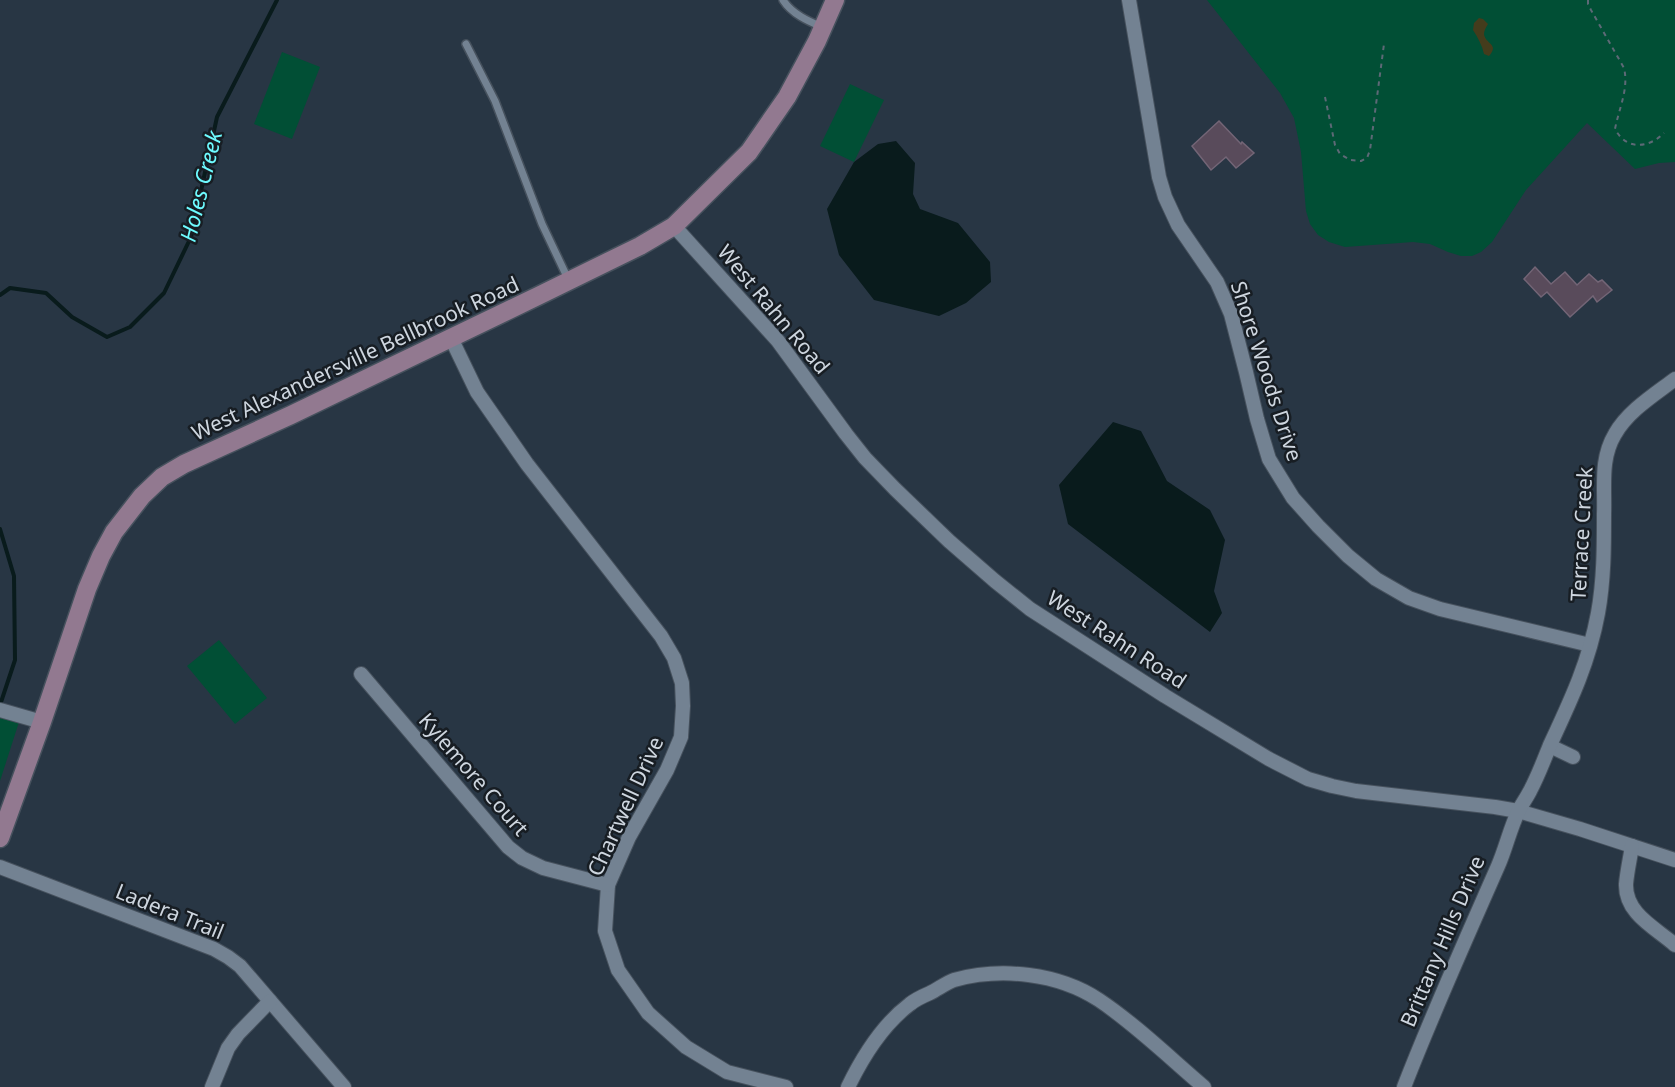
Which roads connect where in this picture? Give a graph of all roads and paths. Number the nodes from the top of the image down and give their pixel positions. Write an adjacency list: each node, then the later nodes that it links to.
1 (783, 0): 5 (lane)
2 (835, 0): 5 (main road, West Alexandersville Bellbrook Road)
3 (1130, 0): 14 (street, Shore Woods Drive)
4 (1588, 0): 9 (path)
5 (823, 27): 10 (main road, West Alexandersville Bellbrook Road)
6 (466, 44): 11 (lane)
7 (1384, 44): 8 (path)
8 (1325, 97)
9 (1664, 134)
10 (674, 226): 11 (main road, West Alexandersville Bellbrook Road); 20 (street, West Rahn Road)
11 (569, 281): 12 (main road, West Alexandersville Bellbrook Road)
12 (452, 338): 17 (main road, West Alexandersville Bellbrook Road); 25 (street, Chartwell Drive)
13 (1675, 379): 14 (street, Terrace Creek)
14 (1590, 645): 18 (street, Terrace Creek)
15 (361, 674): 25 (street, Kylemore Court)
16 (7, 711): 17 (street)
17 (42, 722): 21 (main road, West Alexandersville Bellbrook Road)
18 (1550, 746): 19 (street); 20 (street, Terrace Creek)
19 (1573, 757)
20 (1518, 811): 22 (street, West Rahn Road); 33 (street, Brittany Hills Drive)
21 (0, 838)
22 (1632, 846): 23 (street, West Rahn Road); 26 (street)
23 (1675, 860)
24 (0, 867): 27 (street, Ladera Trail)
25 (608, 885): 30 (street, Chartwell Drive)
26 (1675, 945)
27 (270, 1001): 28 (street); 29 (street, Ladera Trail)
28 (212, 1087)
29 (344, 1087)
30 (786, 1087)
31 (848, 1087): 32 (street)
32 (1204, 1087)
33 (1404, 1087)

